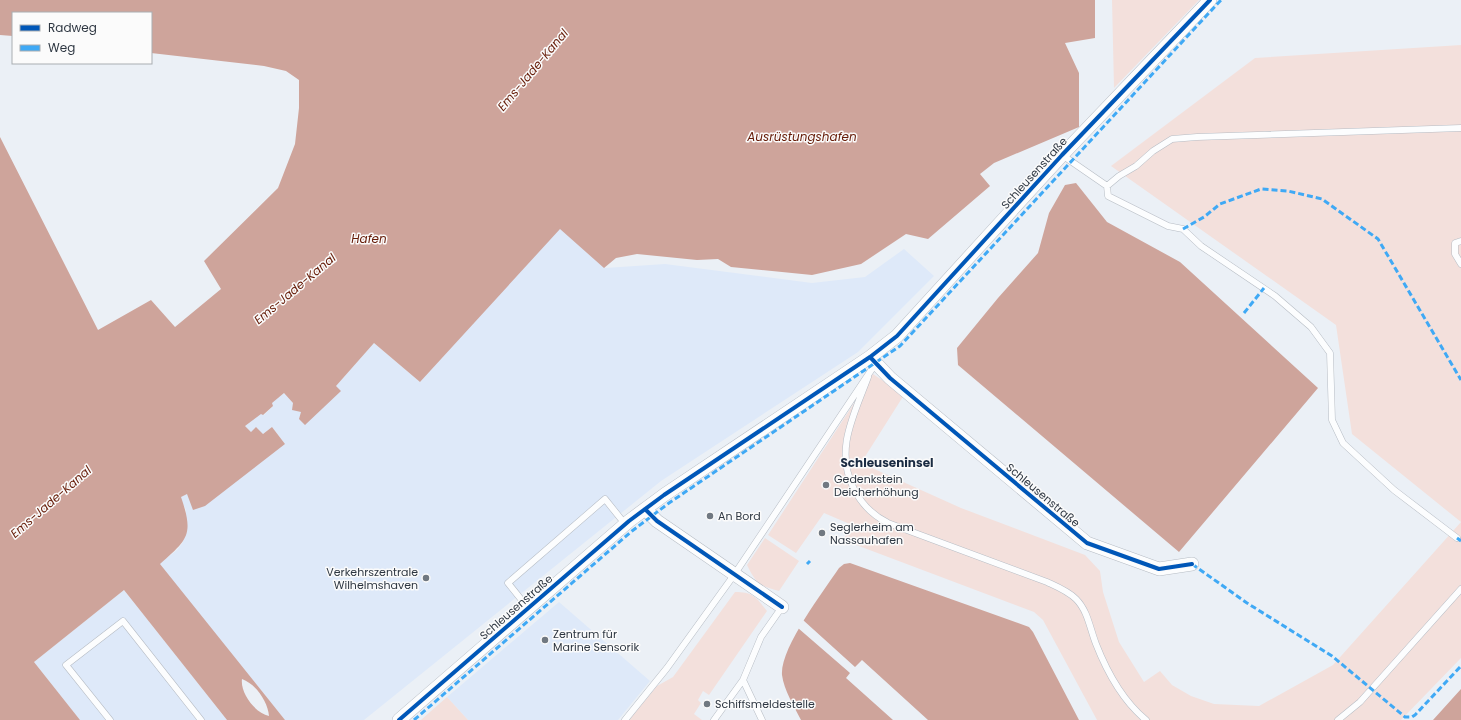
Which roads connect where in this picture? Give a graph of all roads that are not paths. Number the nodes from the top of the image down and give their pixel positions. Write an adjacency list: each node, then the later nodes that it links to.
1 (1210, 0): 3 (street, Schleusenstraße)
2 (1461, 128): 4 (lane)
3 (1062, 155): 4 (lane); 7 (street, Schleusenstraße)
4 (1107, 186): 11 (lane)
5 (1461, 241): 6 (lane)
6 (1461, 264)
7 (873, 360): 8 (lane); 9 (street, Schleusenstraße); 12 (street, Schleusenstraße)
8 (868, 377): 13 (lane); 24 (lane)
9 (644, 509): 10 (street, Schleusenstraße); 13 (street)
10 (625, 524): 16 (street, Schleusenstraße); 16 (lane)
11 (1458, 538)
12 (1192, 564)
13 (734, 574): 15 (street); 21 (lane)
14 (1461, 590): 25 (lane)
15 (782, 607): 17 (lane)
16 (528, 608): 20 (street, Schleusenstraße)
17 (743, 680): 22 (lane); 23 (lane)
18 (110, 720): 19 (lane)
19 (201, 720)
20 (399, 720)
21 (625, 720)
22 (714, 720)
23 (762, 720)
24 (1146, 720)
25 (1338, 720)

